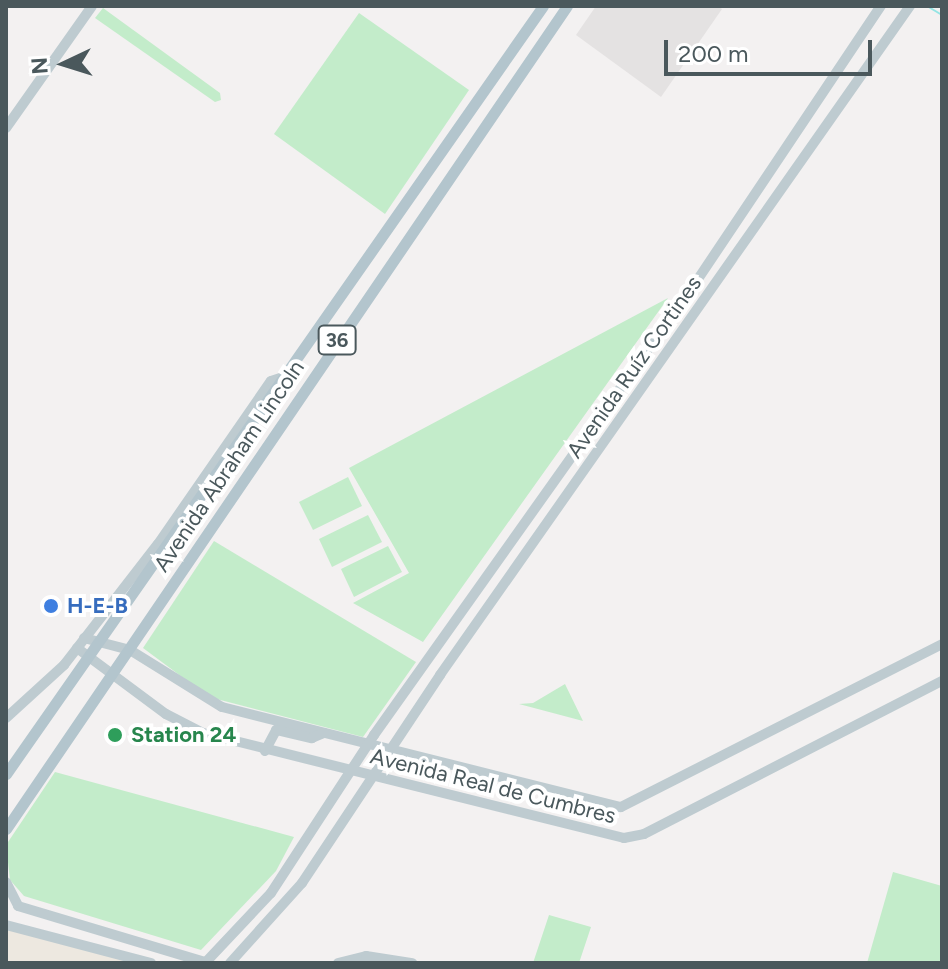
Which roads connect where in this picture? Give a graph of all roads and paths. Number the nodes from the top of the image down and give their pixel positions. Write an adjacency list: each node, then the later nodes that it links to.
1 (92, 6): 6 (street)
2 (543, 6): 7 (main road, 36)
3 (567, 6): 16 (main road, Avenida Abraham Lincoln / 36)
4 (881, 6): 24 (street, Avenida Ruíz Cortines)
5 (910, 6): 25 (street, Avenida Ruíz Cortines)
6 (6, 128)
7 (290, 374): 8 (main road, 36); 9 (street)
8 (235, 453): 9 (main road); 10 (main road, 36)
9 (215, 464): 11 (street)
10 (179, 533): 11 (main road); 13 (main road, 36)
11 (158, 544): 12 (street)
12 (84, 638): 13 (street, Avenida Real de Cumbres); 15 (street)
13 (101, 641): 16 (street, Avenida Real de Cumbres); 17 (main road, 36)
14 (942, 644): 25 (street, Avenida Real de Cumbres)
15 (77, 648): 17 (street, Avenida Real de Cumbres); 20 (street)
16 (130, 650): 18 (main road, Avenida Abraham Lincoln / 36); 21 (street, Avenida Real de Cumbres)
17 (90, 656): 18 (street, Avenida Real de Cumbres); 28 (main road, 36)
18 (115, 672): 23 (street, Avenida Real de Cumbres); 30 (main road, Avenida Abraham Lincoln / 36)
19 (942, 681): 29 (street, Avenida Real de Cumbres)
20 (6, 718)
21 (269, 720): 22 (street, Avenida Real de Cumbres); 23 (street)
22 (324, 733): 24 (street, Avenida Real de Cumbres); 26 (street)
23 (222, 739): 26 (street, Avenida Real de Cumbres)
24 (369, 744): 25 (street, Avenida Real de Cumbres); 27 (street, Avenida Ruíz Cortines)
25 (390, 749): 29 (street, Avenida Ruíz Cortines)
26 (265, 751): 27 (street, Avenida Real de Cumbres)
27 (351, 772): 29 (street, Avenida Real de Cumbres); 31 (street, Avenida Ruíz Cortines)
28 (6, 774)
29 (372, 778): 32 (street, Avenida Ruíz Cortines)
30 (6, 829)
31 (310, 834): 32 (street); 39 (street, Avenida Ruíz Cortines)
32 (326, 847): 40 (street, Avenida Ruíz Cortines)
33 (6, 882): 34 (street)
34 (18, 906): 35 (street); 36 (street)
35 (10, 924): 37 (street)
36 (98, 930): 37 (street); 39 (street)
37 (93, 945): 38 (street)
38 (151, 963)
39 (206, 963)
40 (230, 963)
41 (338, 963): 42 (street)
42 (412, 963)

